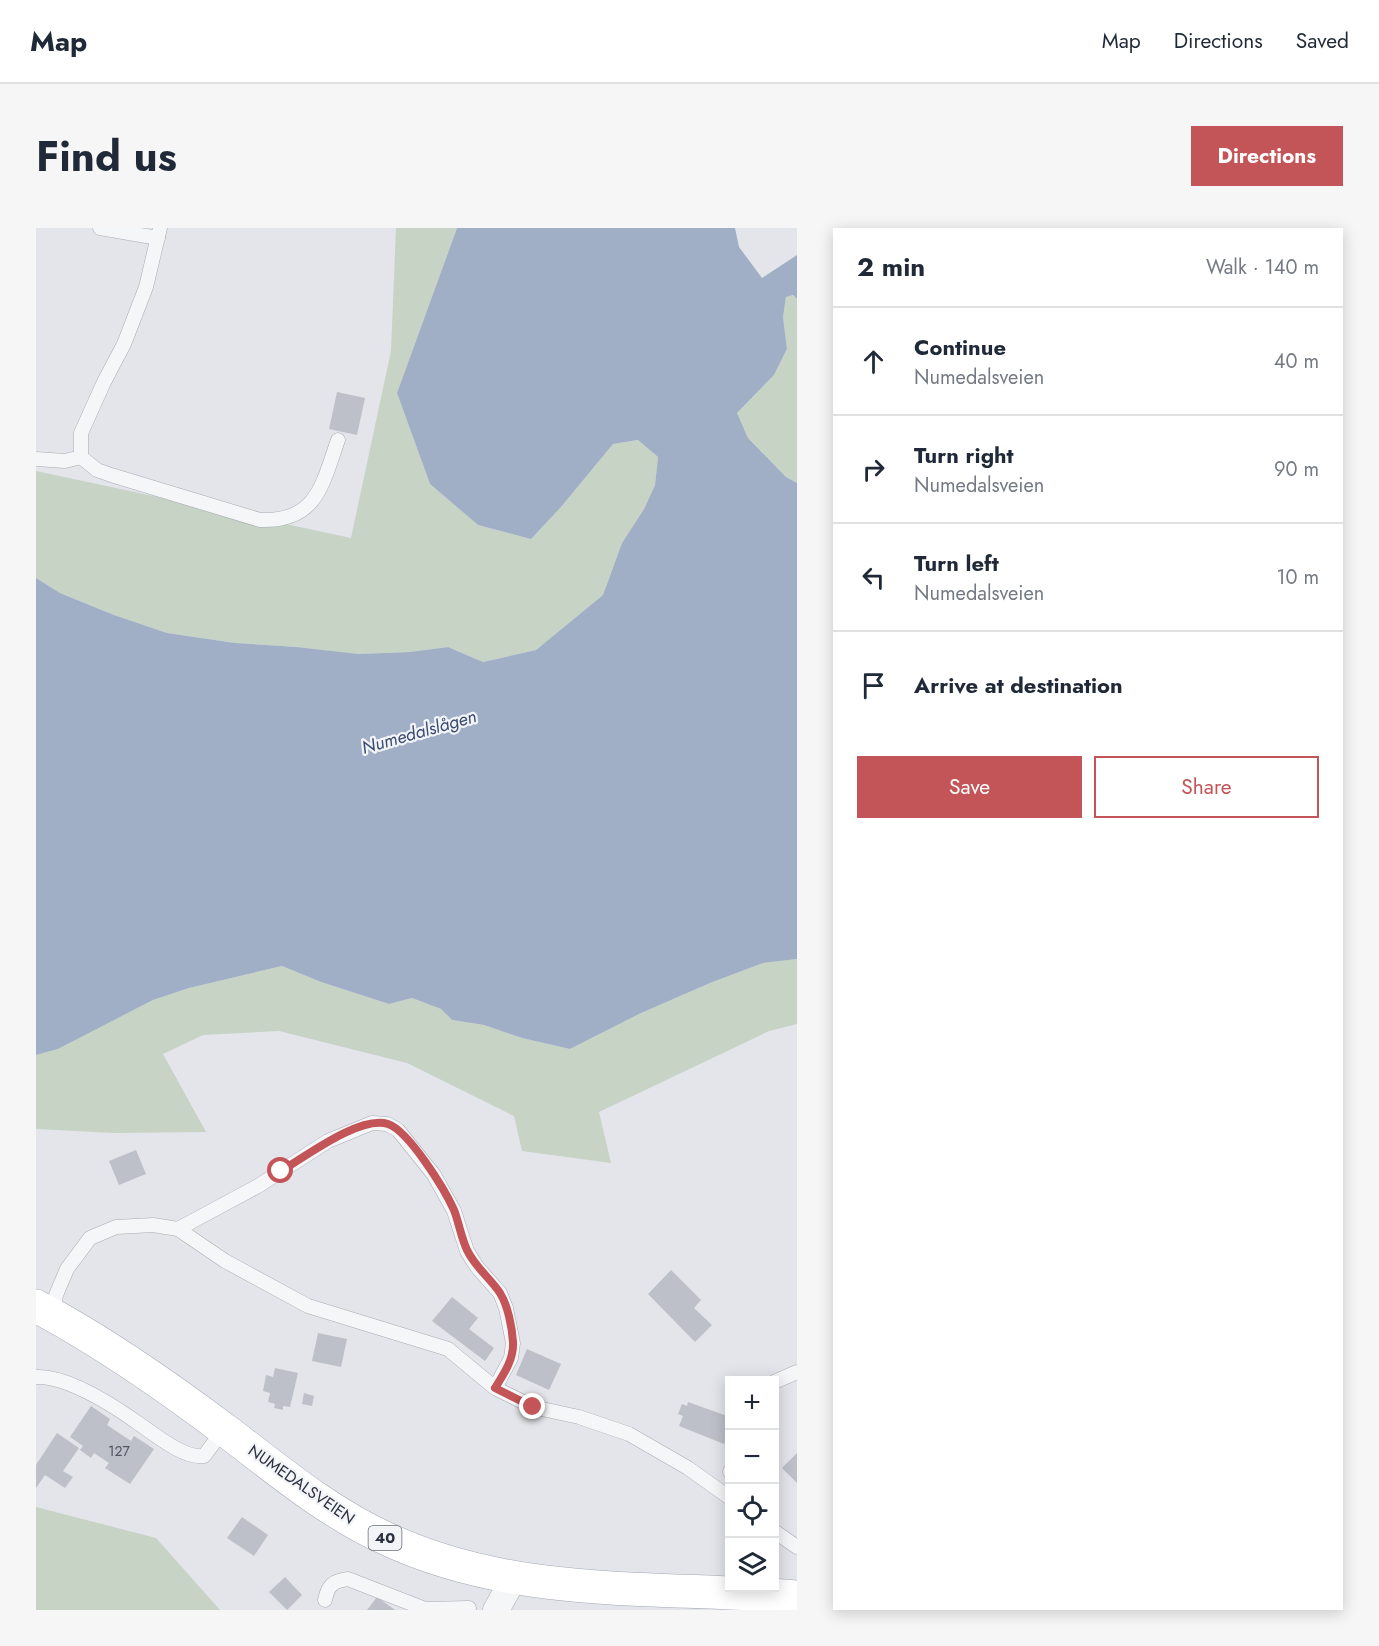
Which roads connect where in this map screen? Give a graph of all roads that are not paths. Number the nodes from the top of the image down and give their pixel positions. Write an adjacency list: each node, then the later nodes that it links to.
1 (100, 228): 2 (lane)
2 (159, 233): 4 (lane)
3 (338, 440): 4 (lane)
4 (81, 457): 5 (lane)
5 (36, 459)
6 (178, 1228): 7 (lane, NUMEDALSVEIEN); 11 (lane, NUMEDALSVEIEN); 11 (lane)
7 (44, 1310): 12 (main road, NUMEDALSVEIEN / 40)
8 (797, 1372): 10 (lane)
9 (36, 1377): 12 (lane)
10 (779, 1380)
11 (495, 1388): 13 (lane, NUMEDALSVEIEN)
12 (224, 1429): 16 (main road, NUMEDALSVEIEN / 40)
13 (725, 1495)
14 (779, 1534): 15 (lane)
15 (797, 1547)
16 (514, 1578): 17 (main road, NUMEDALSVEIEN / 40); 20 (street)
17 (797, 1597)
18 (325, 1600): 19 (lane)
19 (469, 1608)
20 (496, 1610)

